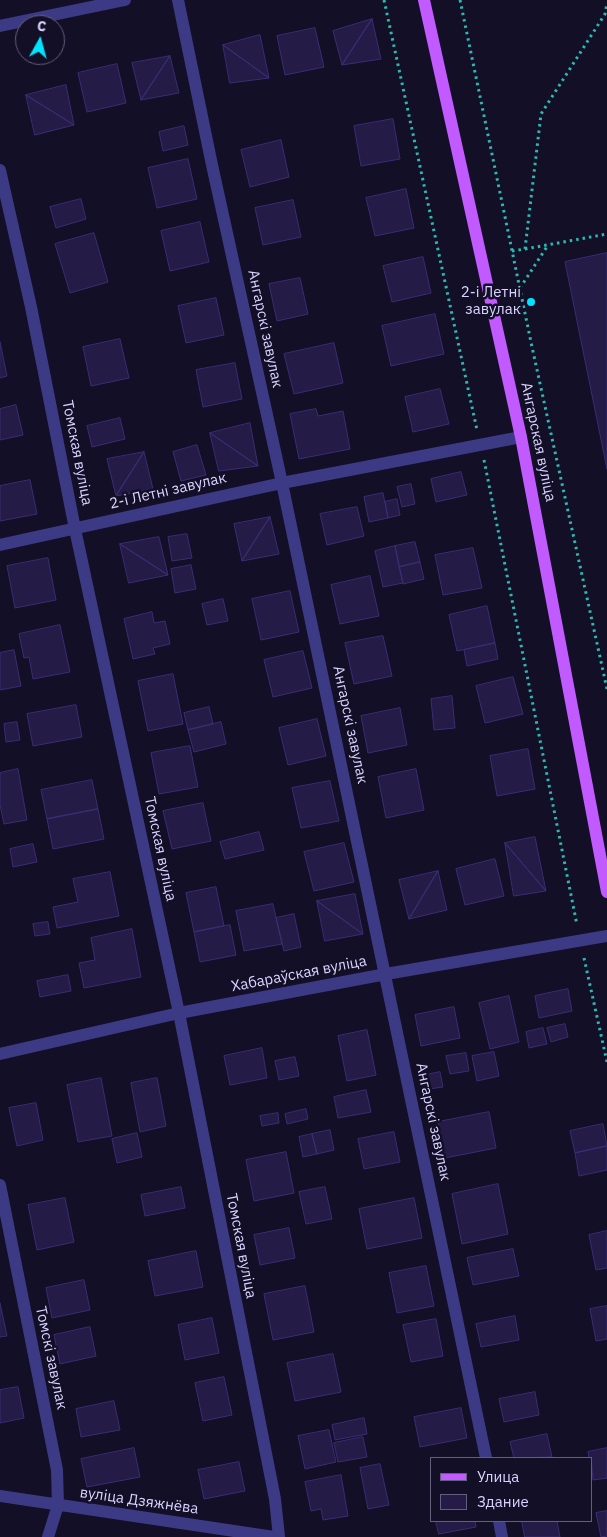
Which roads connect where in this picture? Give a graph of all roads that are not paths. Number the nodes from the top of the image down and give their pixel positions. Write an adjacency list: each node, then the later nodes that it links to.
1 (125, 0): 4 (street)
2 (178, 0): 7 (street, Ангарскі завулак)
3 (424, 0): 6 (main road, Ангарская вуліца)
4 (0, 26)
5 (0, 170): 8 (street, Томская вуліца)
6 (521, 437): 7 (street, 2-і Летні завулак); 10 (main road, Ангарская вуліца)
7 (282, 483): 8 (street, 2-і Летні завулак); 12 (street, Ангарскі завулак)
8 (75, 529): 9 (street, 2-і Летні завулак); 13 (street, Томская вуліца)
9 (0, 545)
10 (607, 892)
11 (607, 936): 12 (street, Хабараўская вуліца)
12 (386, 974): 13 (street, Хабараўская вуліца); 16 (street, Ангарскі завулак)
13 (179, 1013): 14 (street, Хабараўская вуліца); 22 (street, Томская вуліца)
14 (0, 1054)
15 (0, 1185): 18 (street, Томскі завулак)
16 (486, 1457)
17 (0, 1496): 18 (street, вуліца Дзяжнёва)
18 (58, 1505): 20 (street, Томскі завулак); 21 (street, вуліца Дзяжнёва)
19 (498, 1522): 23 (street)
20 (48, 1537)
21 (274, 1537)
22 (279, 1537)
23 (502, 1537)

